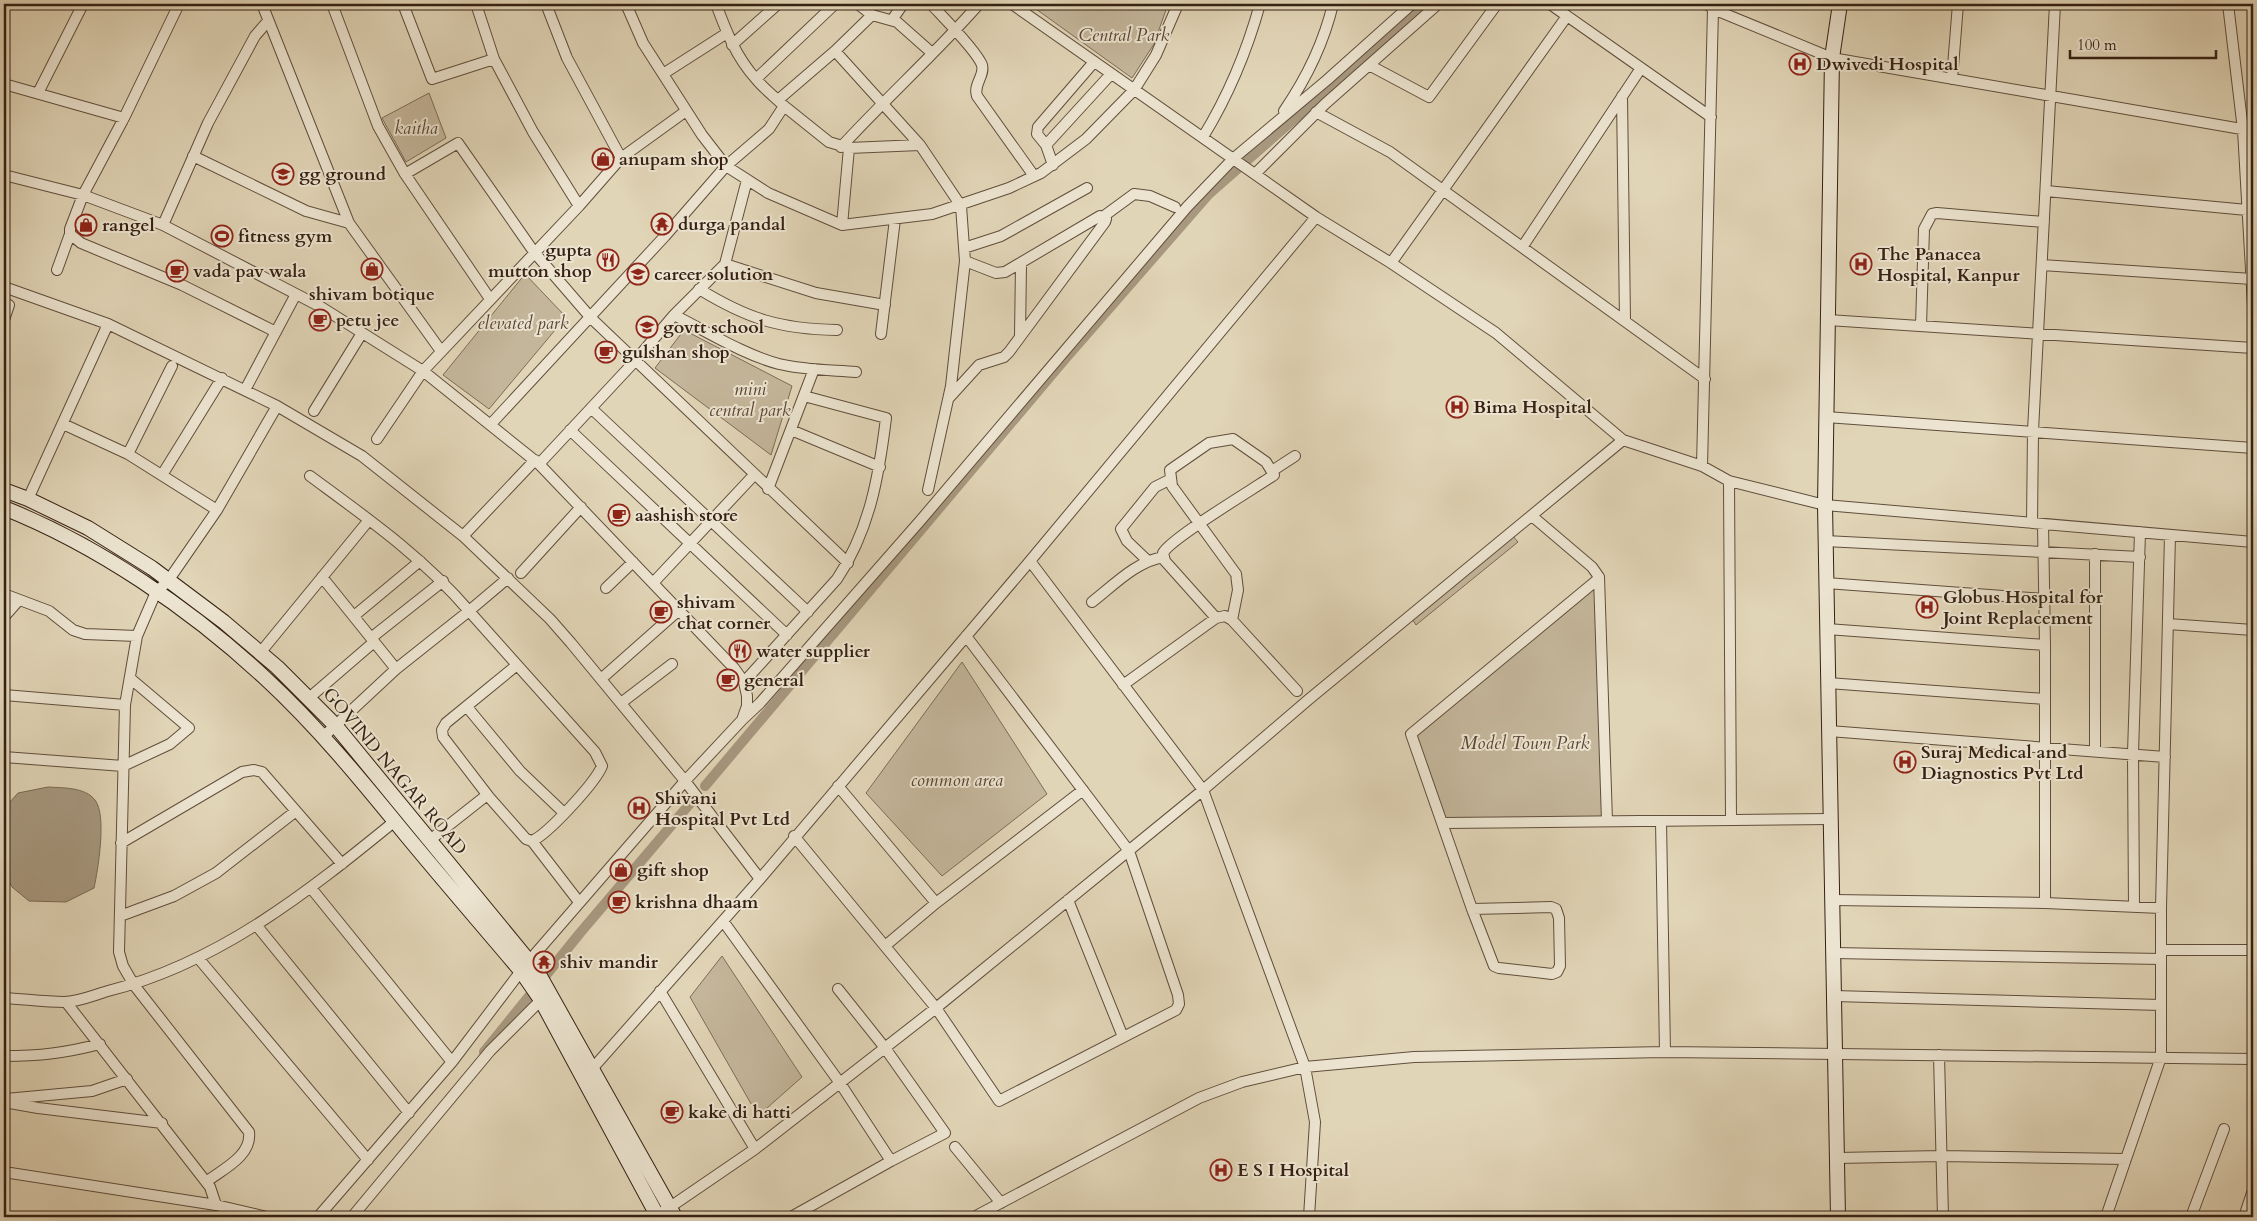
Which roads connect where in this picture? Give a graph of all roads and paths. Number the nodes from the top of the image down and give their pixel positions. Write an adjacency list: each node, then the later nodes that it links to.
1 (83, 4): 49 (street)
2 (179, 4): 57 (street)
3 (262, 4): 32 (street)
4 (332, 4): 69 (street)
5 (403, 4): 39 (street)
6 (476, 4): 39 (street)
7 (546, 4): 65 (street)
8 (626, 4): 43 (street)
9 (716, 4): 34 (street)
10 (778, 4): 35 (street)
11 (835, 4): 45 (street)
12 (858, 4): 29 (street)
13 (903, 4): 31 (street)
14 (931, 4): 33 (street)
15 (979, 4): 33 (street)
16 (1012, 4): 40 (street)
17 (1178, 4): 48 (street)
18 (1260, 4): 60 (street)
19 (1333, 4): 58 (street)
20 (1412, 4): 58 (street)
21 (1438, 4): 41 (street)
22 (1497, 4): 41 (street)
23 (1550, 4): 30 (street)
24 (1840, 4): 38 (main road)
25 (1958, 4): 46 (street)
26 (2055, 4): 51 (street)
27 (2228, 4): 59 (street)
28 (1710, 6): 38 (street); 56 (street)
29 (872, 15): 31 (street); 36 (street)
30 (1567, 16): 42 (street); 75 (street)
31 (892, 20): 37 (street)
32 (268, 21): 64 (street); 86 (street)
33 (956, 30): 37 (street); 72 (street)
34 (727, 33): 35 (street); 43 (street)
35 (732, 45): 45 (street)
36 (835, 51): 52 (street); 53 (street)
37 (932, 53): 52 (street)
38 (1832, 58): 46 (street); 111 (main road)
39 (494, 59): 78 (street)
40 (1094, 62): 44 (street); 62 (street)
41 (1369, 65): 55 (street)
42 (1641, 68): 50 (street); 56 (street)
43 (662, 74): 54 (street)
44 (1111, 74): 48 (street); 62 (street)
45 (756, 79): 53 (street)
46 (1952, 80): 51 (street)
47 (4, 84): 49 (street)
48 (1134, 90): 60 (street); 67 (street)
49 (38, 92): 57 (street)
50 (1622, 96): 90 (street); 110 (street)
51 (2049, 96): 59 (street); 76 (street)
52 (882, 102): 61 (street); 63 (street)
53 (781, 103): 63 (street); 68 (street)
54 (686, 111): 65 (street); 68 (street)
55 (1316, 112): 70 (street); 75 (street)
56 (1711, 116): 128 (street)
57 (124, 118): 77 (street)
58 (1277, 121): 66 (street)
59 (2248, 130): 81 (street)
60 (1203, 137): 66 (street)
61 (920, 145): 63 (street); 79 (street)
62 (1046, 145): 67 (street)
63 (845, 148): 88 (street)
64 (193, 156): 86 (street); 87 (street)
65 (621, 158): 78 (street)
66 (1236, 160): 70 (street); 229 (street)
67 (1053, 165): 72 (street)
68 (726, 166): 73 (street); 108 (street)
69 (405, 174): 92 (street); 103 (street)
70 (1255, 174): 83 (street)
71 (4, 175): 77 (street)
72 (1034, 176): 79 (street)
73 (747, 180): 88 (street); 95 (street)
74 (1087, 188): 91 (street)
75 (1443, 189): 90 (street); 94 (street)
76 (2046, 192): 81 (street); 85 (street)
77 (83, 195): 87 (street); 89 (street)
78 (579, 206): 92 (street)
79 (961, 206): 84 (street); 91 (street)
80 (1175, 207): 82 (street)
81 (2248, 210): 99 (street)
82 (1104, 216): 96 (street); 119 (street)
83 (1316, 217): 94 (street); 180 (street)
84 (894, 219): 88 (street); 104 (street)
85 (2044, 222): 97 (street); 113 (street)
86 (349, 223): 121 (street)
87 (163, 225): 102 (street)
88 (842, 225)
89 (70, 234): 98 (street); 115 (street)
90 (1523, 246): 110 (street)
91 (964, 248): 93 (street)
92 (534, 252): 103 (street); 108 (street)
93 (965, 261): 96 (street); 131 (street)
94 (1391, 263): 142 (street)
95 (724, 264): 101 (street); 104 (street)
96 (1021, 264): 119 (street)
97 (2042, 265): 99 (street); 118 (street)
98 (57, 270)
99 (2252, 279): 105 (street)
100 (4, 287): 112 (street)
101 (699, 289): 107 (street); 114 (street)
102 (296, 294): 115 (street); 116 (street)
103 (490, 299): 121 (street)
104 (885, 305): 117 (street)
105 (2253, 305)
106 (9, 306): 109 (street)
107 (674, 315): 122 (street); 124 (street)
108 (591, 318): 122 (street); 137 (street)
109 (4, 320)
110 (1625, 320): 128 (street)
111 (1828, 320): 113 (street); 135 (main road)
112 (108, 324): 127 (street); 136 (street)
113 (1921, 326): 118 (street)
114 (837, 330)
115 (276, 332): 129 (street)
116 (362, 332): 125 (street); 134 (street)
117 (882, 334)
118 (2038, 334): 120 (street); 140 (street)
119 (1020, 335): 131 (street)
120 (2253, 348)
121 (442, 351): 125 (street)
122 (635, 361): 133 (street); 152 (street)
123 (172, 366): 144 (street)
124 (814, 369): 126 (street); 130 (street)
125 (424, 371): 137 (street); 141 (street)
126 (856, 372)
127 (222, 378): 129 (street); 150 (street)
128 (1705, 379): 147 (street)
129 (245, 390): 132 (street)
130 (804, 396): 139 (street); 148 (street)
131 (948, 399): 157 (street)
132 (277, 406): 162 (street); 171 (street)
133 (591, 408): 138 (street); 165 (street)
134 (314, 410)
135 (1826, 417): 140 (street); 159 (main road)
136 (63, 424): 144 (street); 158 (street)
137 (491, 424): 146 (street)
138 (570, 430): 146 (street); 174 (street)
139 (791, 430): 148 (street); 156 (street)
140 (2033, 431): 143 (street); 166 (street)
141 (377, 439)
142 (1623, 440): 147 (street); 163 (street)
143 (2253, 448)
144 (128, 454): 150 (street)
145 (1295, 456): 149 (street)
146 (537, 462): 160 (street); 171 (street)
147 (1702, 466): 154 (street)
148 (880, 467): 183 (street)
149 (1272, 471): 153 (street); 168 (street)
150 (162, 475): 162 (street)
151 (310, 476): 164 (street)
152 (754, 476): 156 (street); 165 (street)
153 (1171, 479): 168 (street); 181 (street)
154 (1729, 481): 159 (street); 247 (street)
155 (4, 490): 158 (main road, GOVIND NAGAR ROAD)
156 (768, 490): 183 (street)
157 (928, 490)
158 (28, 499): 188 (main road, GOVIND NAGAR ROAD)
159 (1825, 505): 166 (street); 172 (main road)
160 (581, 507): 182 (street); 184 (street)
161 (4, 508): 193 (main road, GOVIND NAGAR ROAD)
162 (217, 510): 188 (street)
163 (1532, 516): 186 (street); 242 (street)
164 (369, 520): 179 (street); 185 (street)
165 (711, 520): 174 (street); 200 (street)
166 (2032, 523): 167 (street)
167 (2043, 524): 169 (street); 175 (street)
168 (1200, 525): 177 (street); 204 (street)
169 (2140, 532): 170 (street); 178 (street)
170 (2170, 535): 173 (street); 205 (street)
171 (463, 536): 187 (street)
172 (1825, 541): 175 (street); 191 (main road)
173 (2253, 542)
174 (690, 543): 190 (street); 208 (street)
175 (2044, 551): 176 (street); 196 (street)
176 (2095, 554): 178 (street); 234 (street)
177 (1164, 557): 181 (street); 203 (street)
178 (2140, 557): 235 (street)
179 (420, 561): 189 (street); 201 (street)
180 (1030, 561): 210 (street); 221 (street)
181 (1148, 561): 197 (street)
182 (633, 562): 190 (street); 192 (street)
183 (848, 563): 200 (street)
184 (522, 573)
185 (322, 576): 201 (street); 213 (street)
186 (1599, 577): 249 (street); 251 (street)
187 (508, 578): 199 (street); 218 (street)
188 (168, 581): 193 (street); 213 (main road, GOVIND NAGAR ROAD)
189 (443, 581): 199 (street); 211 (street)
190 (653, 583): 198 (street)
191 (1826, 583): 196 (street); 206 (main road)
192 (606, 588)
193 (156, 592): 209 (street); 232 (main road, GOVIND NAGAR ROAD)
194 (4, 594): 195 (street)
195 (19, 600): 202 (street); 209 (street)
196 (2045, 600): 212 (street)
197 (1092, 602)
198 (679, 610): 218 (street); 219 (street)
199 (469, 611): 215 (street); 216 (street)
200 (808, 612): 208 (street)
201 (354, 616): 211 (street)
202 (4, 617)
203 (1216, 618): 204 (street); 221 (street)
204 (1232, 620): 222 (street)
205 (2168, 624): 207 (street); 237 (street)
206 (1827, 629): 212 (street); 220 (main road)
207 (2253, 630)
208 (787, 635): 219 (street)
209 (137, 636): 217 (street)
210 (966, 636): 240 (street); 241 (street)
211 (372, 640): 216 (street); 224 (street)
212 (2046, 645): 225 (street)
213 (260, 653): 224 (main road, GOVIND NAGAR ROAD)
214 (672, 664): 226 (street)
215 (517, 665): 228 (street); 245 (street)
216 (396, 669): 230 (street)
217 (131, 679): 227 (street); 238 (street)
218 (601, 679): 226 (street)
219 (744, 682): 229 (street)
220 (1828, 684): 225 (street); 231 (main road)
221 (1123, 685): 242 (street)
222 (1297, 691)
223 (4, 696): 227 (street)
224 (309, 698): 230 (main road, GOVIND NAGAR ROAD)
225 (2045, 699): 233 (street)
226 (621, 704): 239 (street)
227 (125, 705): 238 (street)
228 (466, 707): 243 (street); 245 (street)
229 (742, 720): 239 (street)
230 (335, 724): 232 (street); 253 (main road, GOVIND NAGAR ROAD)
231 (1829, 731): 233 (street); 246 (main road)
232 (323, 737): 248 (main road, GOVIND NAGAR ROAD)
233 (2045, 746): 234 (street); 264 (street)
234 (2095, 750): 235 (street)
235 (2133, 753): 237 (street); 265 (street)
236 (4, 757): 238 (street)
237 (2164, 757): 266 (street)
238 (123, 766): 255 (street)
239 (685, 781): 258 (street); 262 (street)
240 (838, 786): 252 (street); 263 (street)
241 (1083, 790): 256 (street); 263 (street)
242 (1203, 790): 256 (street); 296 (street)
243 (487, 794): 253 (street); 254 (street)
244 (296, 811): 255 (street); 257 (street); 268 (street)
245 (563, 812): 254 (street)
246 (1831, 819): 247 (street); 261 (main road)
247 (1731, 820): 250 (street)
248 (395, 821): 257 (street); 276 (main road, GOVIND NAGAR ROAD)
249 (1607, 821): 250 (street); 251 (street)
250 (1661, 821): 289 (street)
251 (1443, 823): 267 (street)
252 (794, 836): 258 (street); 271 (street)
253 (430, 840): 276 (main road, GOVIND NAGAR ROAD)
254 (532, 841): 262 (street)
255 (121, 843): 268 (street)
256 (1129, 851): 260 (street); 286 (street)
257 (342, 864): 259 (street)
258 (760, 880): 269 (street)
259 (311, 888): 270 (street); 295 (street)
260 (1068, 900): 285 (street); 286 (street)
261 (1832, 900): 264 (street); 273 (main road)
262 (579, 902): 276 (street)
263 (936, 903): 271 (street)
264 (2045, 903): 265 (street)
265 (2134, 906): 266 (street)
266 (2160, 908): 274 (street)
267 (1472, 909): 267 (street)
268 (120, 916): 277 (street)
269 (723, 922): 279 (street); 299 (street)
270 (257, 926): 275 (street); 301 (street)
271 (885, 946): 285 (street)
272 (2253, 950): 274 (street)
273 (1834, 953): 274 (street); 281 (main road)
274 (2161, 954): 284 (street)
275 (199, 959): 277 (street); 309 (street)
276 (529, 971): 280 (main road); 295 (street)
277 (134, 985): 283 (street); 312 (street)
278 (838, 989): 288 (street)
279 (660, 991): 297 (street); 305 (street)
280 (542, 994): 297 (main road); 319 (street)
281 (1834, 996): 284 (street); 290 (main road)
282 (4, 998): 283 (street)
283 (66, 1002): 287 (street)
284 (2161, 1005): 293 (street)
285 (936, 1008): 286 (street); 288 (street)
286 (1123, 1037)
287 (100, 1044): 292 (street); 298 (street)
288 (885, 1048): 299 (street); 310 (street)
289 (1665, 1052): 290 (street); 296 (street)
290 (1836, 1054): 291 (street); 307 (main road)
291 (1939, 1055): 293 (street); 306 (street)
292 (4, 1056)
293 (2161, 1058): 294 (street); 308 (street)
294 (2253, 1059)
295 (452, 1062): 301 (street)
296 (1305, 1067): 314 (street); 323 (street)
297 (586, 1073): 316 (main road); 320 (main road)
298 (127, 1079): 300 (street); 302 (street)
299 (840, 1083): 305 (street); 310 (street)
300 (4, 1100): 302 (street)
301 (409, 1113): 309 (street)
302 (162, 1123): 312 (street)
303 (2224, 1129): 327 (street)
304 (955, 1147): 314 (street)
305 (755, 1149): 316 (street)
306 (1941, 1156): 307 (street); 308 (street); 325 (street)
307 (1837, 1158): 324 (main road)
308 (2126, 1159): 326 (street)
309 (368, 1160): 318 (street)
310 (891, 1161): 321 (street)
311 (4, 1172): 315 (street)
312 (206, 1182): 315 (street)
313 (2253, 1190): 328 (street)
314 (1001, 1203): 322 (street)
315 (216, 1205): 317 (street)
316 (672, 1212): 320 (street)
317 (267, 1217)
318 (318, 1217)
319 (352, 1217)
320 (657, 1217)
321 (791, 1217)
322 (974, 1217)
323 (1309, 1217)
324 (1838, 1217)
325 (1943, 1217)
326 (2106, 1217)
327 (2190, 1217)
328 (2244, 1217)

